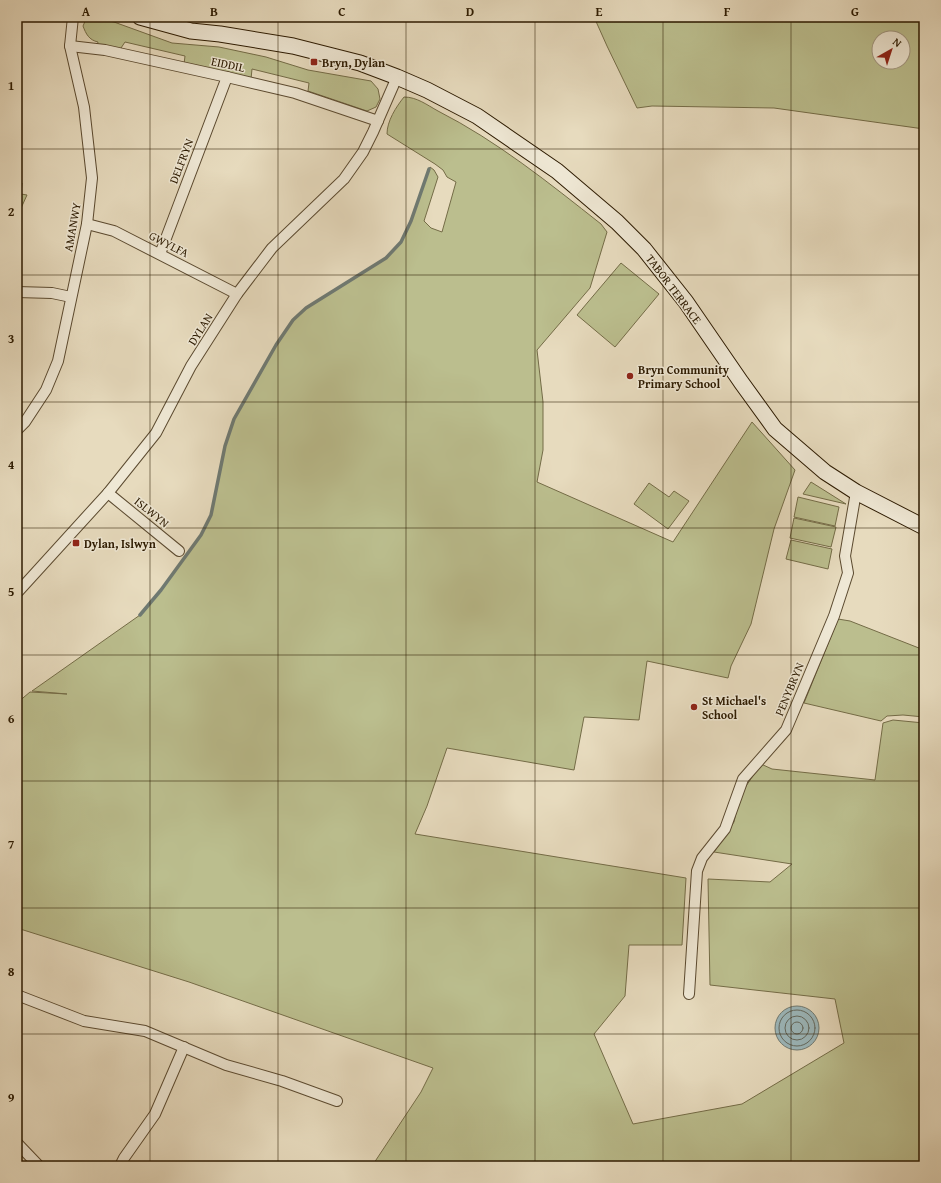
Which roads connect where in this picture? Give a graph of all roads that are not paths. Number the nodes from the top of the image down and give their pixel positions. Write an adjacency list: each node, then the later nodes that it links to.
1 (73, 17): 3 (street, AMANWY)
2 (140, 17): 5 (main road, TABOR TERRACE)
3 (70, 46): 4 (street, EIDDIL); 7 (street, AMANWY)
4 (227, 76): 6 (street, EIDDIL); 8 (street, DELFRYN)
5 (397, 76): 6 (street, DYLAN); 13 (main road, TABOR TERRACE)
6 (378, 121): 10 (street, DYLAN)
7 (87, 224): 8 (street, GWYLFA); 11 (street, AMANWY)
8 (160, 254): 10 (street, GWYLFA)
9 (17, 292): 11 (street)
10 (237, 294): 14 (street, DYLAN)
11 (71, 297): 12 (street, AMANWY)
12 (17, 430)
13 (856, 492): 15 (main road, TABOR TERRACE); 18 (street, PENYBRYN)
14 (108, 493): 16 (street, ISLWYN); 17 (street, DYLAN)
15 (924, 527)
16 (179, 551)
17 (17, 593)
18 (689, 994)
19 (17, 995): 20 (street)
20 (184, 1047): 21 (street); 24 (street)
21 (337, 1100)
22 (17, 1143): 23 (street)
23 (39, 1166)
24 (120, 1166)

